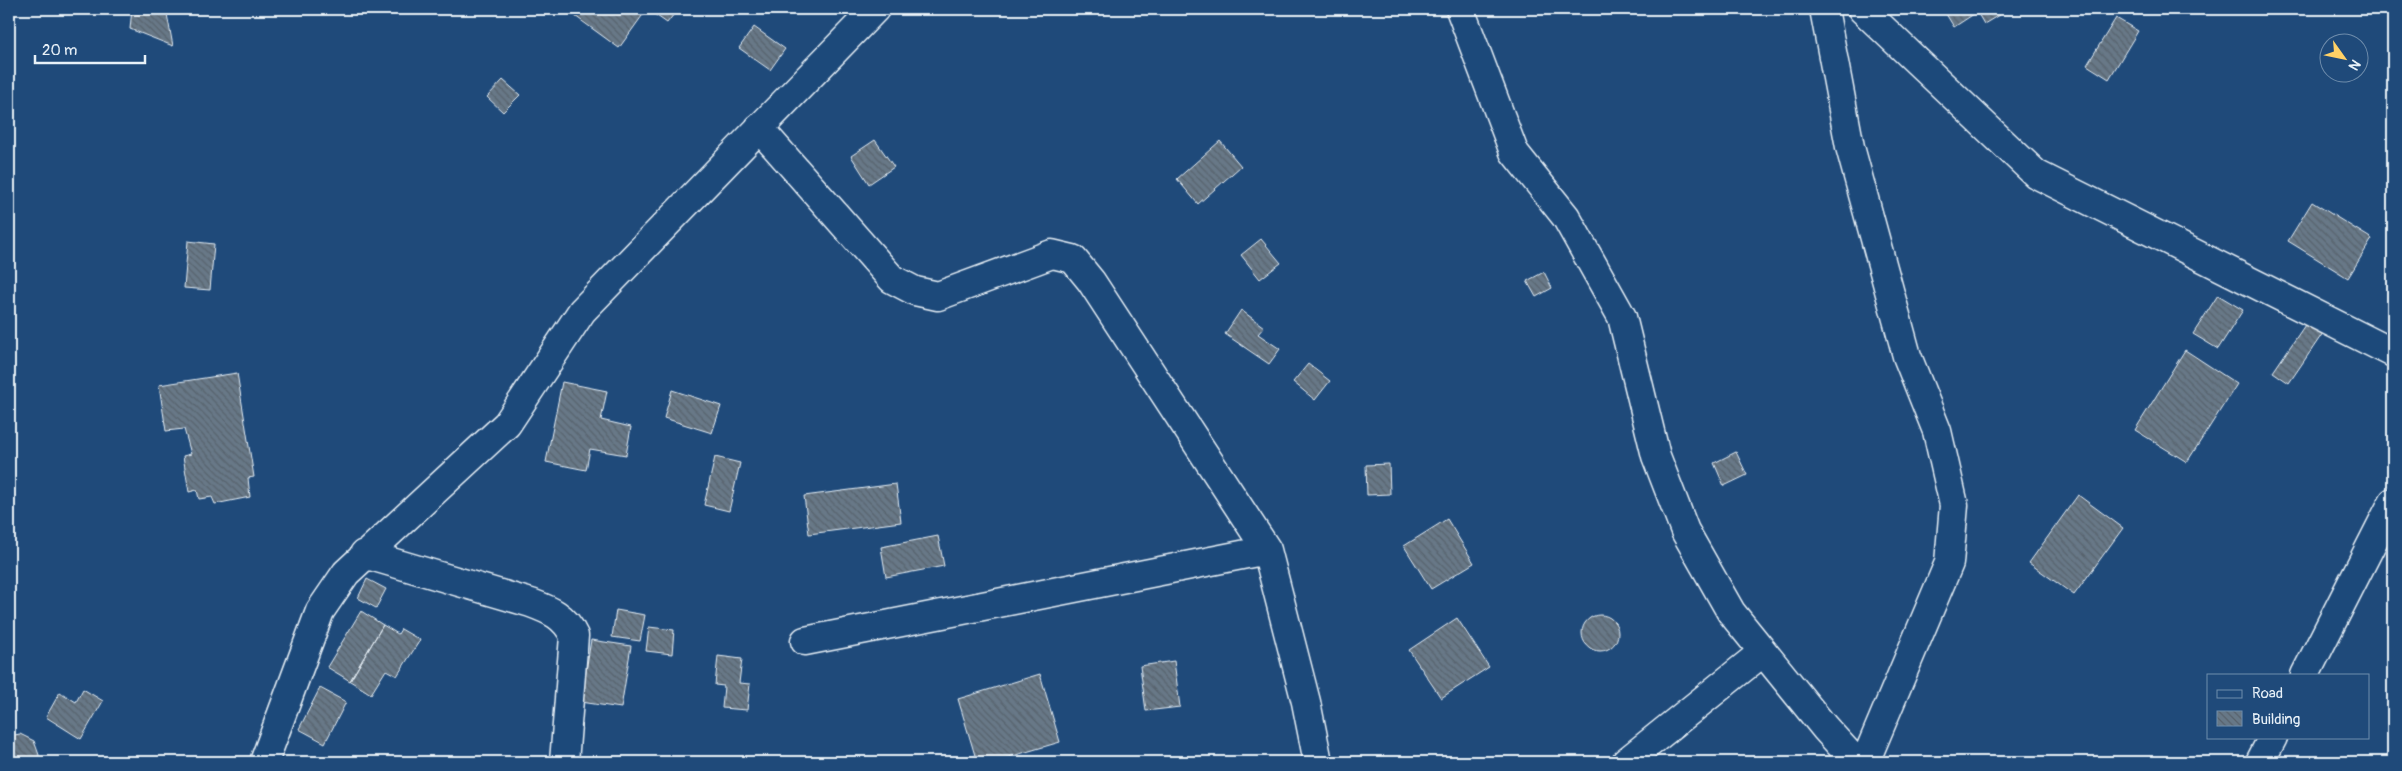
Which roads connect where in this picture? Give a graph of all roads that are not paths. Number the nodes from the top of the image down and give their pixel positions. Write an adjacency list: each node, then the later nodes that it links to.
1 (875, 9): 5 (street)
2 (1460, 9): 11 (street)
3 (1824, 9): 19 (street)
4 (1862, 9): 6 (street)
5 (759, 128): 8 (street); 9 (street)
6 (2393, 353)
7 (2393, 502): 12 (street)
8 (1266, 550): 10 (street); 16 (street)
9 (364, 554): 14 (street); 15 (street)
10 (805, 641)
11 (1763, 652): 17 (street); 18 (street)
12 (2306, 674)
13 (2272, 738): 20 (street)
14 (264, 762)
15 (564, 762)
16 (1318, 762)
17 (1626, 762)
18 (1856, 762)
19 (1865, 762)
20 (2260, 762)

